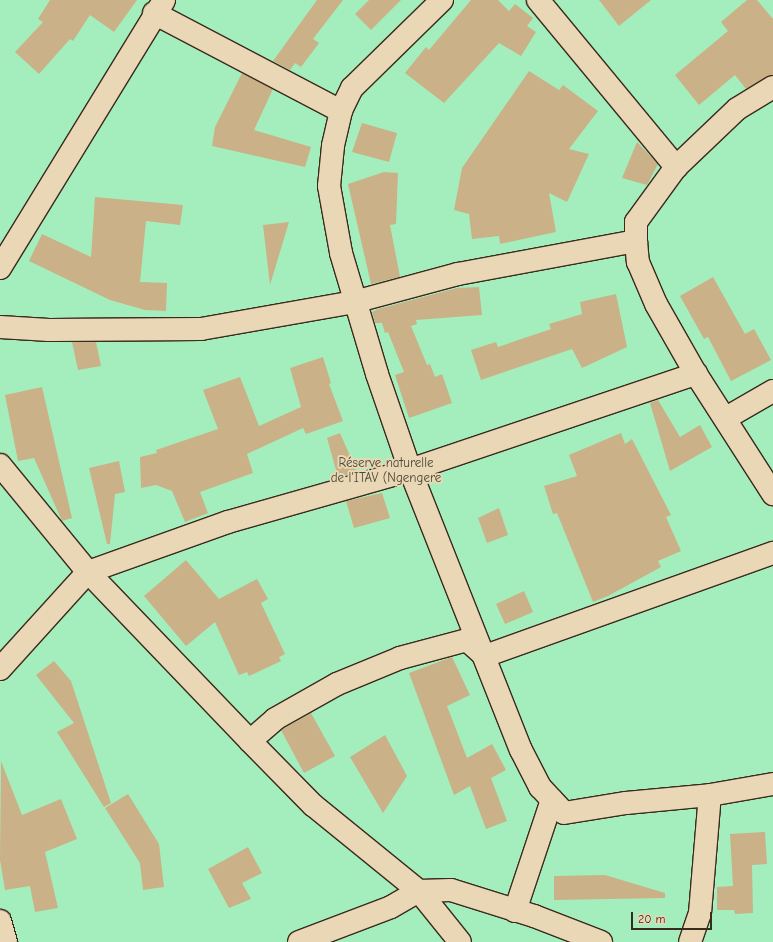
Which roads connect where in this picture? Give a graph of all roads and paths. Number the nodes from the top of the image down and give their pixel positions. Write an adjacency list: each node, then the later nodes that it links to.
1 (442, 0): 5 (street)
2 (538, 0): 6 (street)
3 (159, 7): 5 (street); 8 (street)
4 (773, 88): 6 (street)
5 (342, 111): 9 (street)
6 (676, 167): 7 (street)
7 (636, 241): 9 (street); 11 (street)
8 (0, 268)
9 (354, 302): 10 (street); 15 (street)
10 (0, 327)
11 (696, 374): 13 (street); 15 (street)
12 (773, 391): 13 (street)
13 (726, 418): 16 (street)
14 (0, 465): 18 (street)
15 (410, 470): 18 (street); 19 (street)
16 (773, 494)
17 (773, 553): 19 (street)
18 (88, 572): 20 (street); 21 (street)
19 (485, 656): 21 (street); 24 (street)
20 (0, 669)
21 (250, 741): 25 (street)
22 (773, 784): 23 (street)
23 (710, 795): 24 (street); 32 (street)
24 (552, 800): 26 (street)
25 (419, 891): 26 (street); 29 (street); 30 (street)
26 (515, 911): 31 (street)
27 (0, 921): 28 (street)
28 (6, 942)
29 (299, 942)
30 (460, 942)
31 (601, 942)
32 (690, 942)

